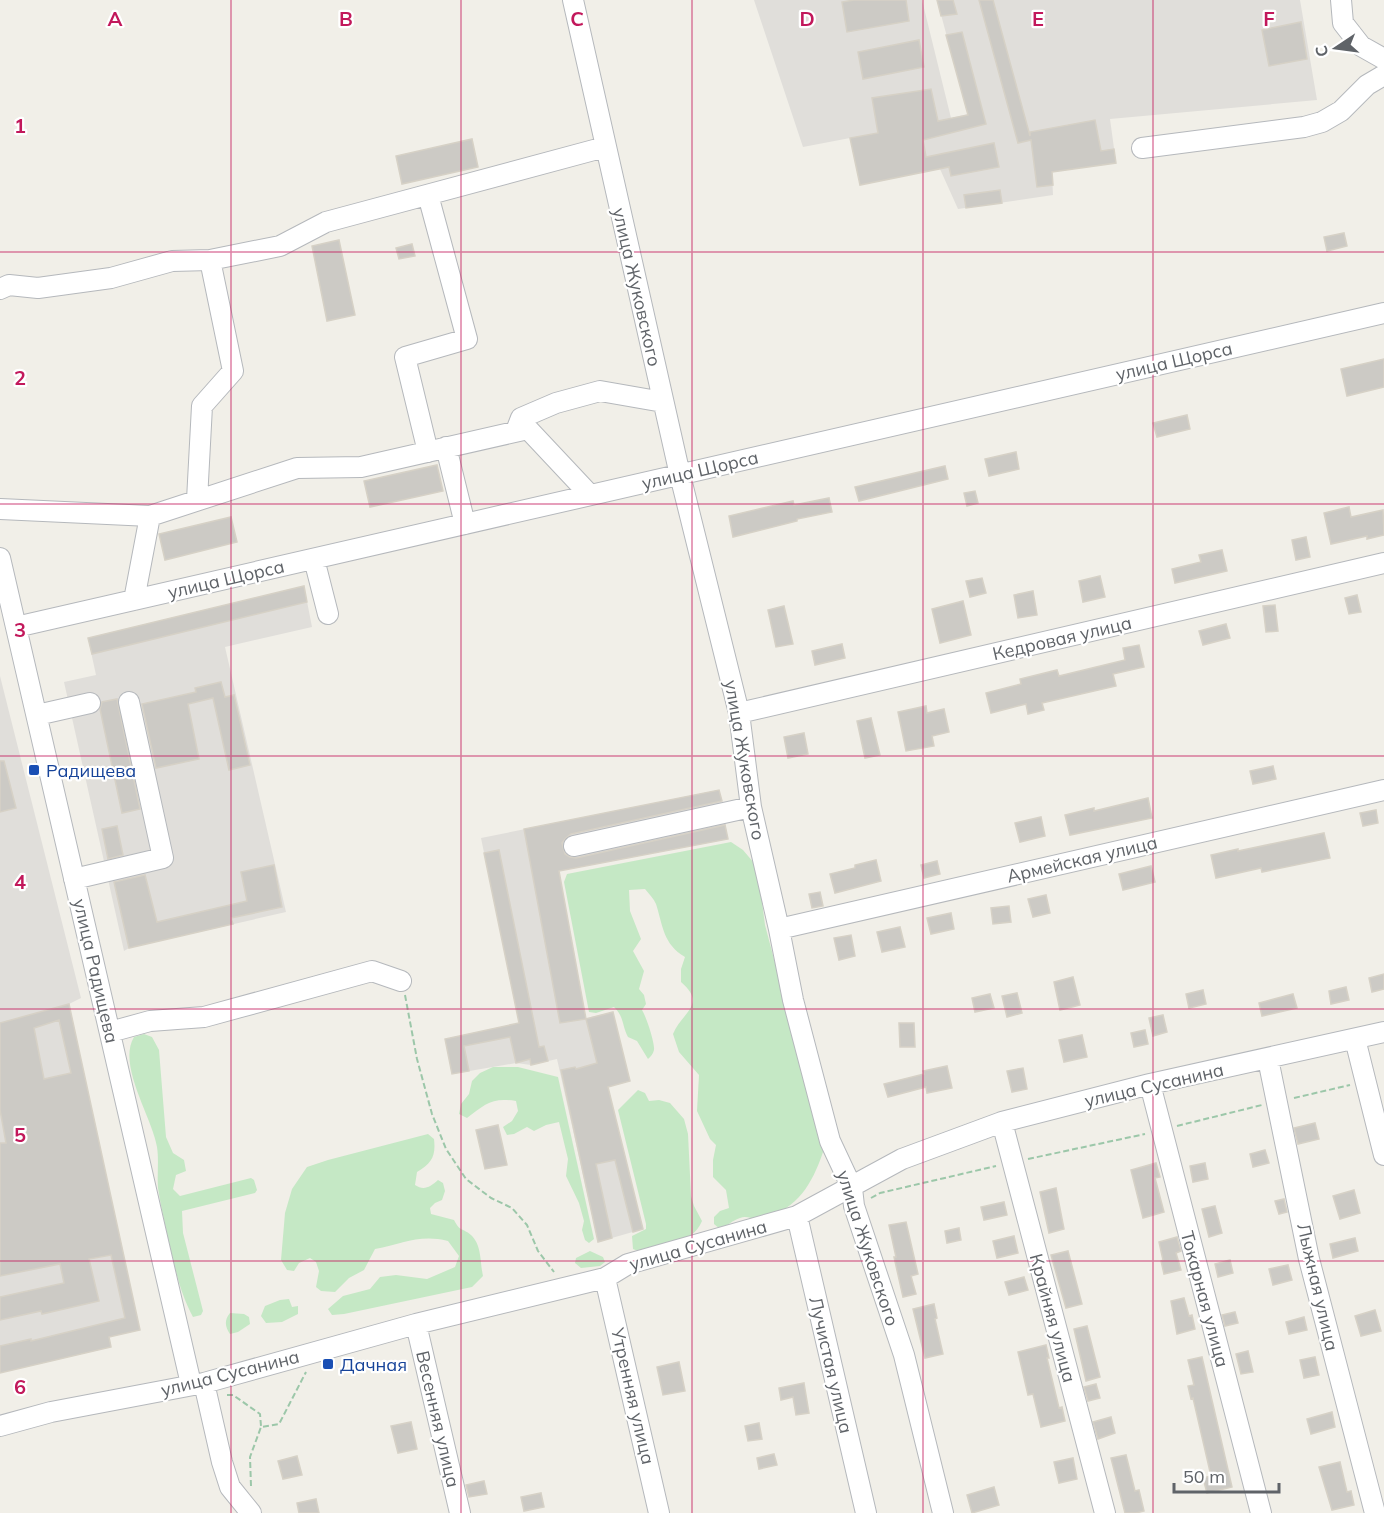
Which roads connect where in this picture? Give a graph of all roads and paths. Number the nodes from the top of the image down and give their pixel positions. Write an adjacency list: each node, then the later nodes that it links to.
1 (573, 0): 5 (street, улица Жуковского)
2 (1341, 0): 3 (street)
3 (1384, 59)
4 (1384, 75): 6 (street)
5 (605, 147): 7 (street); 11 (street, улица Жуковского)
6 (1142, 148)
7 (428, 195): 8 (street); 14 (street)
8 (210, 260): 9 (street); 17 (street)
9 (0, 289)
10 (1384, 313): 15 (street, улица Щорса)
11 (663, 402): 12 (street); 15 (street, улица Жуковского)
12 (519, 424): 13 (street); 14 (street); 16 (street)
13 (475, 428)
14 (437, 449): 17 (street); 20 (street)
15 (680, 475): 16 (street, улица Щорса); 29 (street, улица Жуковского)
16 (590, 495): 20 (street, улица Щорса)
17 (197, 500): 19 (street)
18 (0, 508): 19 (street)
19 (150, 516): 24 (street)
20 (465, 524): 22 (street, улица Щорса)
21 (0, 558): 26 (street, улица Радищева)
22 (314, 559): 24 (street, улица Щорса); 25 (street)
23 (1384, 563): 29 (street, Кедровая улица)
24 (134, 600): 26 (street, улица Щорса)
25 (328, 614)
26 (16, 627): 30 (street, улица Радищева)
27 (129, 702): 34 (street)
28 (90, 703): 30 (street)
29 (739, 713): 32 (street, улица Жуковского)
30 (37, 715): 34 (street, улица Радищева)
31 (1384, 790): 35 (street, Армейская улица)
32 (751, 807): 33 (street); 35 (street, улица Жуковского)
33 (574, 846)
34 (74, 879): 37 (street, улица Радищева)
35 (780, 928): 48 (street, улица Жуковского)
36 (401, 981): 37 (street); 51 (path)
37 (110, 1032): 54 (street, улица Радищева)
38 (1384, 1032): 39 (street, улица Сусанина)
39 (1355, 1039): 40 (street, улица Сусанина); 41 (street)
40 (1268, 1059): 42 (street, улица Сусанина); 43 (street, Лыжная улица)
41 (1366, 1081): 43 (path); 46 (street)
42 (1150, 1084): 44 (street, улица Сусанина); 45 (street, Токарная улица)
43 (1277, 1101): 45 (path); 65 (street, Лыжная улица)
44 (1002, 1122): 47 (street, Крайняя улица); 48 (street, улица Сусанина)
45 (1161, 1130): 47 (path); 64 (street, Токарная улица)
46 (1384, 1155)
47 (1012, 1162): 63 (street, Крайняя улица)
48 (852, 1188): 49 (street, улица Сусанина); 62 (street, улица Жуковского)
49 (797, 1216): 50 (street, улица Сусанина); 61 (street, Лучистая улица)
50 (605, 1278): 51 (street, улица Сусанина); 60 (street, Утренняя улица)
51 (566, 1287): 52 (street, улица Сусанина)
52 (416, 1324): 53 (street, улица Сусанина); 59 (street, Весенняя улица)
53 (315, 1352): 54 (street, улица Сусанина); 56 (path)
54 (201, 1387): 55 (street, улица Сусанина); 56 (path); 58 (street, улица Радищева)
55 (0, 1426)
56 (261, 1427): 57 (path)
57 (251, 1491)
58 (251, 1513)
59 (460, 1513)
60 (659, 1513)
61 (866, 1513)
62 (943, 1513)
63 (1105, 1513)
64 (1261, 1513)
65 (1376, 1513)

